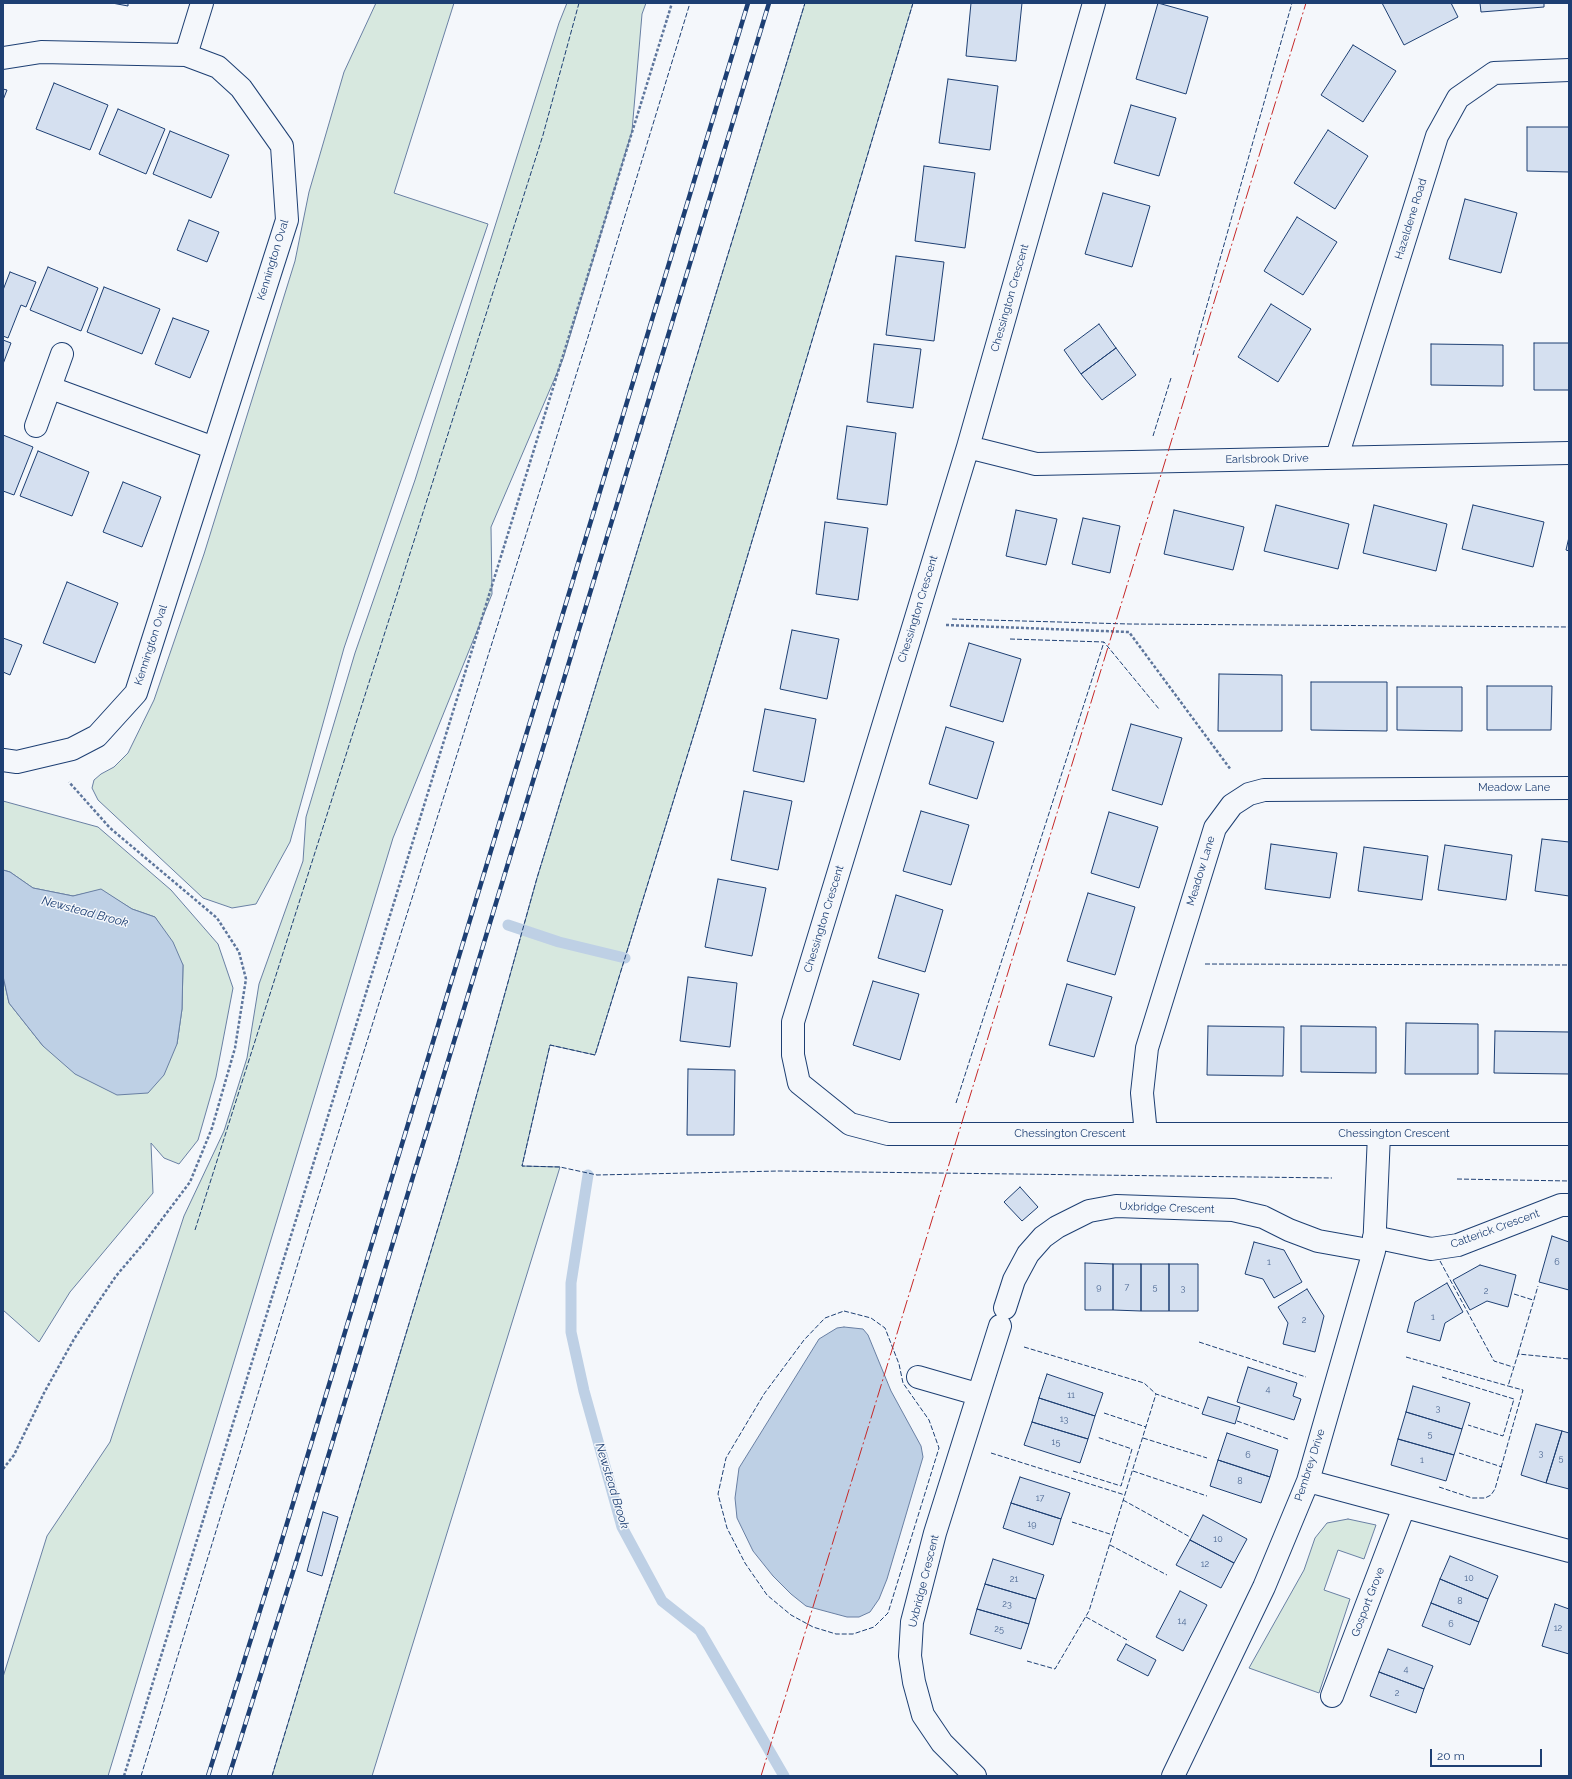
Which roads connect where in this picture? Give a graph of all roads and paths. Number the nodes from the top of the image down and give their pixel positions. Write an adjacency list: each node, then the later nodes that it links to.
1 (202, 3): 4 (street)
2 (672, 3): 31 (path)
3 (1094, 3): 10 (street, Chessington Crescent)
4 (186, 55): 5 (street, Kennington Oval); 11 (street, Kennington Oval)
5 (3, 58)
6 (1569, 70): 13 (street, Hazeldene Road)
7 (62, 354): 8 (street)
8 (50, 388): 9 (street); 11 (street)
9 (36, 426)
10 (968, 447): 13 (street, Earlsbrook Drive); 14 (street, Chessington Crescent)
11 (214, 448): 15 (street, Kennington Oval)
12 (1569, 453): 13 (street, Earlsbrook Drive)
13 (1337, 457)
14 (914, 623): 18 (path); 19 (street, Chessington Crescent)
15 (54, 755): 16 (street, Kennington Oval); 26 (path)
16 (3, 760)
17 (1569, 788): 18 (street, Meadow Lane)
18 (1249, 794): 19 (street, Meadow Lane)
19 (1146, 1134): 20 (street, Chessington Crescent)
20 (1379, 1134): 21 (street, Chessington Crescent); 23 (street, Pembrey Drive)
21 (1569, 1134)
22 (1569, 1206): 23 (street, Catterick Crescent)
23 (1374, 1244): 25 (street, Uxbridge Crescent); 27 (street, Pembrey Drive)
24 (918, 1377): 25 (street)
25 (977, 1394): 32 (street, Uxbridge Crescent)
26 (3, 1469)
27 (1308, 1481): 28 (street); 33 (street, Pembrey Drive)
28 (1404, 1507): 29 (street); 30 (street, Gosport Grove)
29 (1569, 1551)
30 (1332, 1696)
31 (124, 1776)
32 (975, 1776)
33 (1172, 1776)

